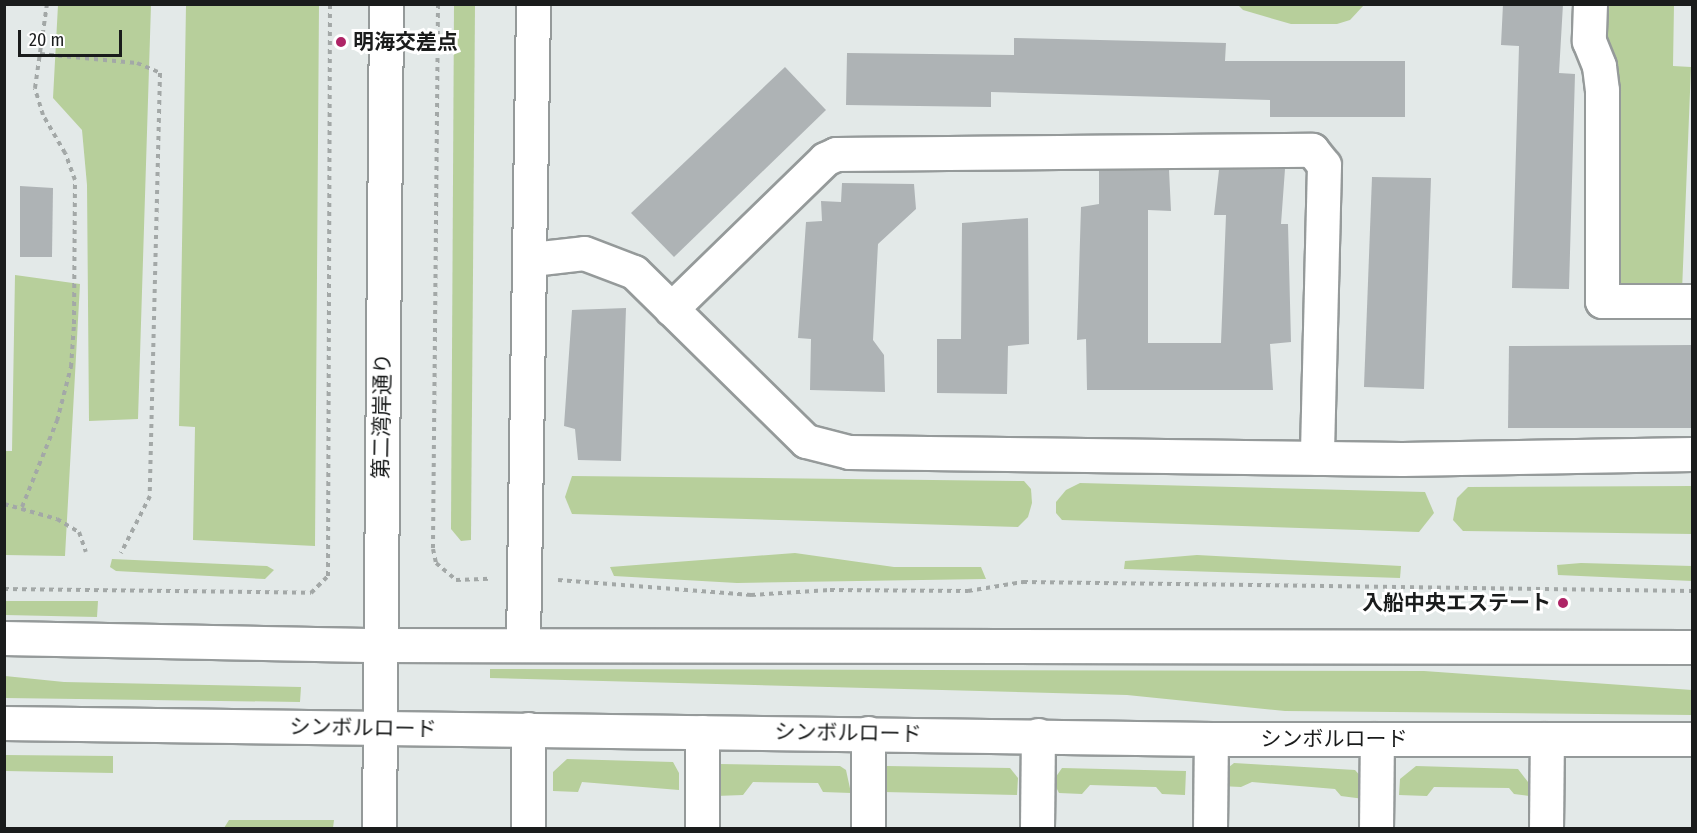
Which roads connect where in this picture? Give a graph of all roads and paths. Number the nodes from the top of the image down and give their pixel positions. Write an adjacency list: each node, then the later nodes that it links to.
1 (46, 4): 7 (path)
2 (330, 4): 18 (path)
3 (386, 4): 22 (street, 第二湾岸通り)
4 (438, 4): 17 (path)
5 (533, 4): 8 (street)
6 (1590, 4): 9 (street)
7 (40, 54): 14 (path); 16 (path)
8 (532, 259): 10 (street); 17 (street)
9 (1692, 302)
10 (671, 309): 12 (street); 12 (street)
11 (1692, 454): 12 (street)
12 (1317, 458)
13 (4, 504): 14 (path)
14 (22, 507): 15 (path)
15 (86, 552)
16 (121, 553)
17 (525, 578): 19 (path); 21 (street)
18 (4, 589)
19 (1692, 591)
20 (4, 638): 22 (street)
21 (523, 643): 22 (street); 23 (street)
22 (380, 645): 25 (street, 第二湾岸通り)
23 (1692, 647)
24 (4, 723): 25 (street, シンボルロード)
25 (380, 728): 26 (street, シンボルロード); 34 (street, 第二湾岸通り)
26 (528, 729): 27 (street, シンボルロード); 35 (street)
27 (702, 732): 28 (street, シンボルロード); 36 (street)
28 (868, 733): 29 (street, シンボルロード); 37 (street)
29 (1038, 735): 30 (street, シンボルロード); 38 (street)
30 (1210, 739): 31 (street, シンボルロード); 39 (street)
31 (1377, 739): 32 (street, シンボルロード); 40 (street)
32 (1546, 739): 33 (street, シンボルロード); 41 (street)
33 (1692, 739)
34 (379, 828)
35 (528, 828)
36 (702, 828)
37 (868, 828)
38 (1037, 828)
39 (1210, 828)
40 (1377, 828)
41 (1546, 828)

